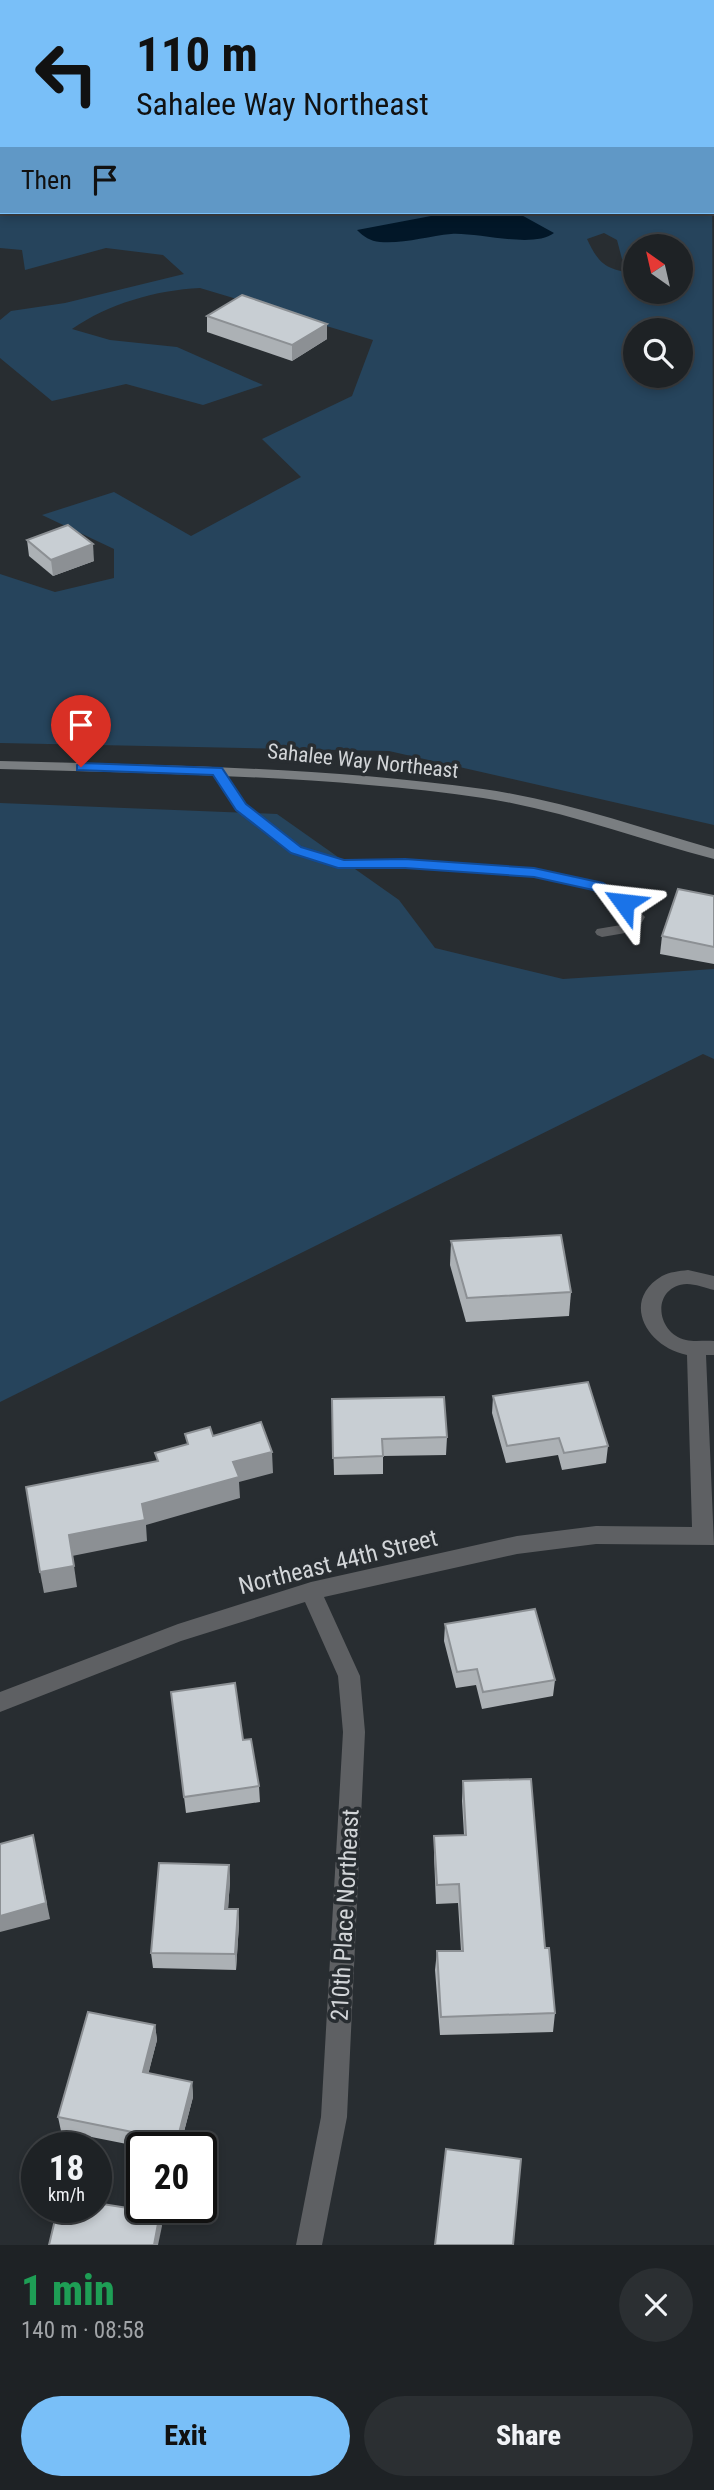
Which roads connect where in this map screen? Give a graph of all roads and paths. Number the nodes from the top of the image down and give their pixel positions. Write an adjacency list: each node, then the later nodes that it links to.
1 (0, 765): 2 (main road, Sahalee Way Northeast)
2 (217, 771): 3 (main road, Sahalee Way Northeast); 4 (lane)
3 (714, 854)
4 (602, 932)
5 (714, 1283): 6 (street)
6 (705, 1348): 7 (street)
7 (709, 1536): 8 (street, Northeast 44th Street)
8 (311, 1591): 9 (street, Northeast 44th Street); 10 (street, 210th Place Northeast)
9 (0, 1702)
10 (309, 2245)

